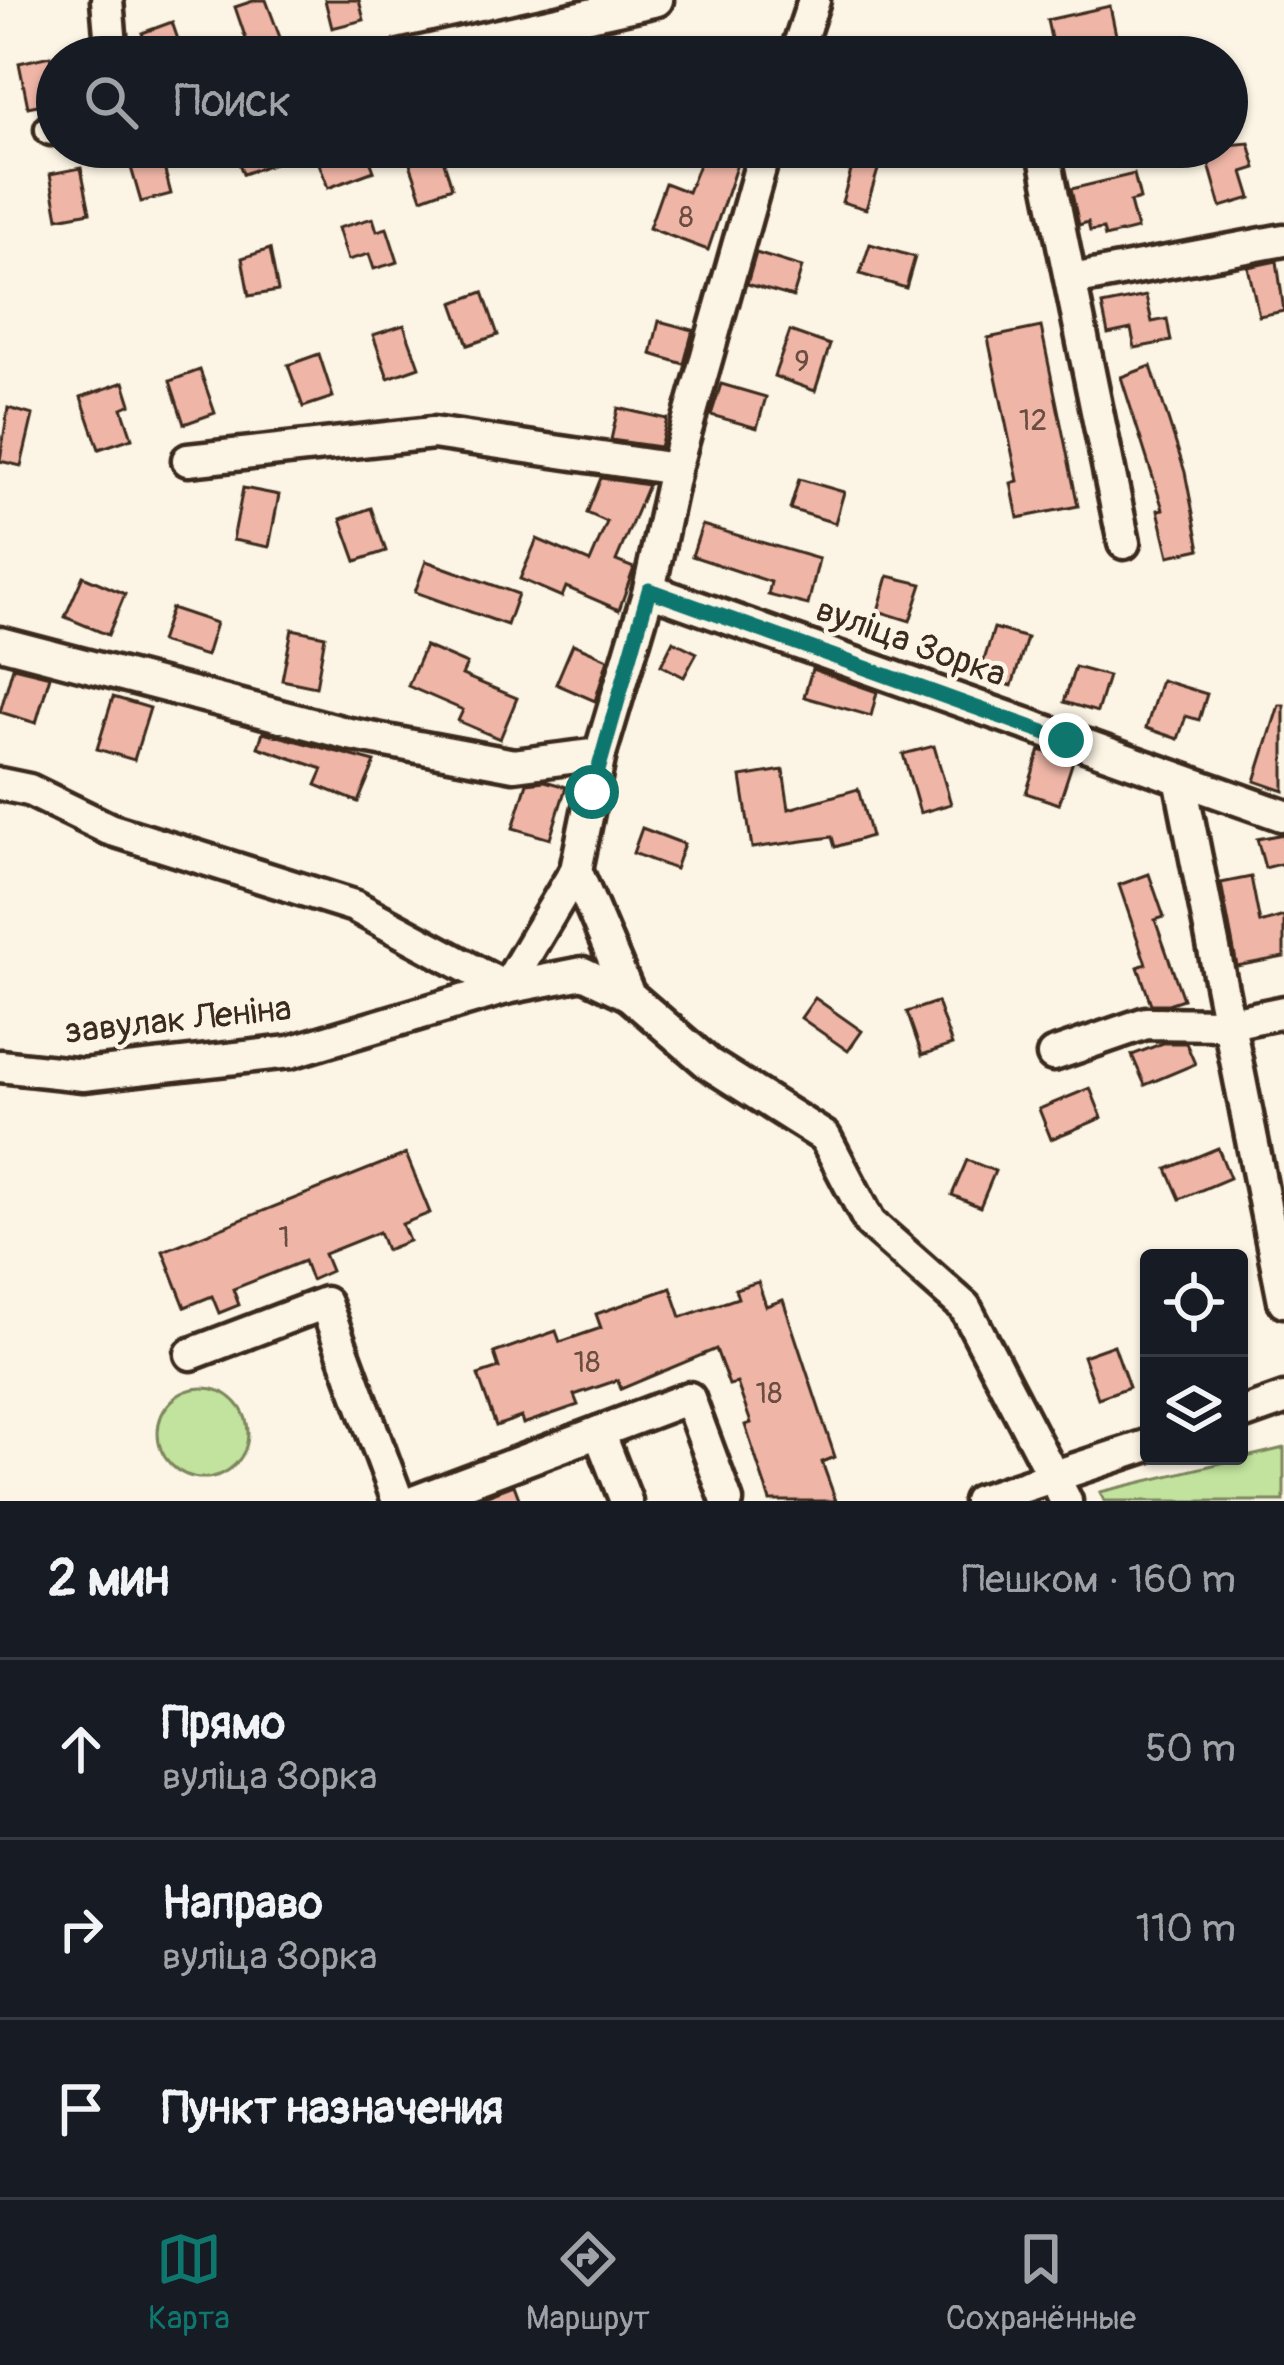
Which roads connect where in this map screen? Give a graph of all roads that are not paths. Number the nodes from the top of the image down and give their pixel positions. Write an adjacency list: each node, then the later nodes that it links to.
1 (107, 0): 4 (street)
2 (657, 0): 5 (street)
3 (814, 0): 6 (street)
4 (110, 36)
5 (495, 36)
6 (802, 36)
7 (760, 168): 12 (street)
8 (1048, 168): 10 (street)
9 (1284, 240): 10 (street)
10 (1072, 280): 13 (street)
11 (188, 460): 12 (street)
12 (675, 469): 14 (street)
13 (1124, 543)
14 (649, 590): 16 (street); 17 (street, вуліца Зорка)
15 (0, 643): 16 (street)
16 (600, 754): 20 (street)
17 (1180, 783): 19 (street, вуліца Зорка); 24 (street)
18 (0, 784): 21 (street)
19 (1282, 815)
20 (576, 870): 21 (street); 22 (street)
21 (506, 988): 22 (street, завулак Леніна); 26 (street, завулак Леніна)
22 (629, 995): 33 (street)
23 (1284, 1012): 24 (street)
24 (1226, 1024): 25 (street); 27 (street)
25 (1053, 1055)
26 (0, 1066)
27 (1284, 1301)
28 (191, 1354): 35 (street)
29 (1284, 1399): 30 (street)
30 (1248, 1412)
31 (599, 1432): 34 (street); 36 (street); 37 (street)
32 (1140, 1449): 33 (street)
33 (1060, 1489): 38 (street)
34 (717, 1498)
35 (398, 1501)
36 (416, 1501)
37 (626, 1501)
38 (979, 1501)

